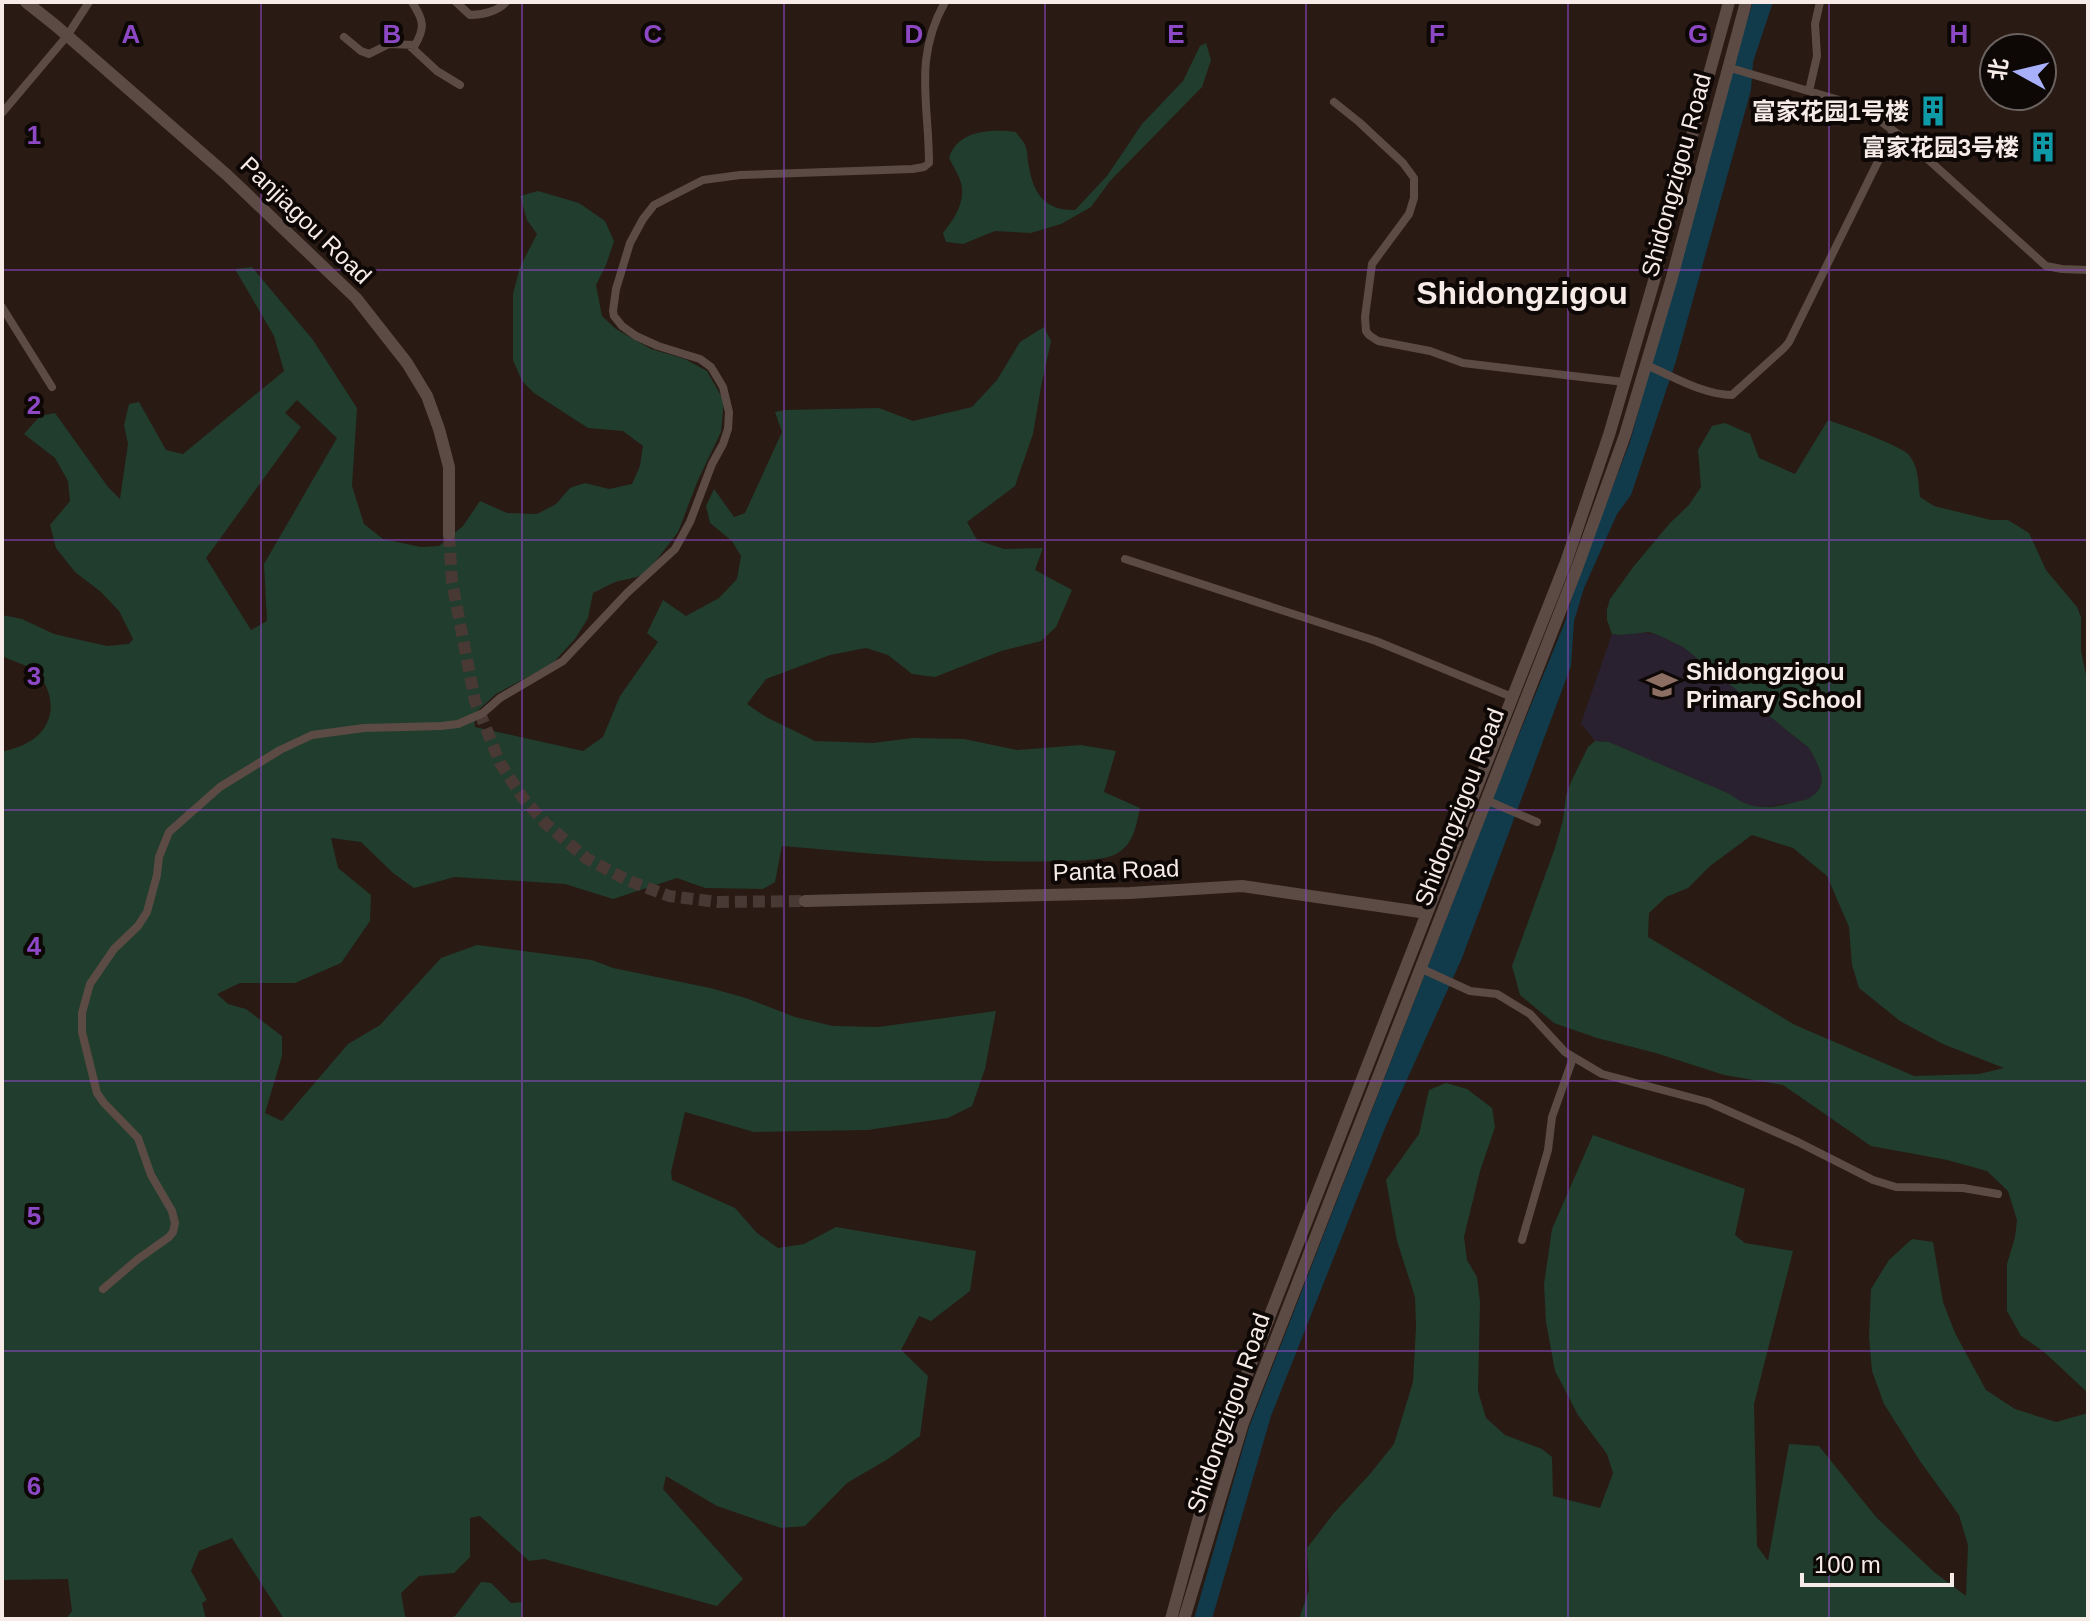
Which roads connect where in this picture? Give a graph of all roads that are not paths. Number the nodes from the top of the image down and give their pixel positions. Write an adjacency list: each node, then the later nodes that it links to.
1 (26, 2): 10 (main road, Panjiagou Road)
2 (89, 2): 10 (street)
3 (412, 2): 12 (street)
4 (456, 2): 5 (street)
5 (506, 2)
6 (945, 2): 35 (street)
7 (1729, 2): 22 (main road, Shidongzigou Road)
8 (1746, 2): 13 (main road, Shidongzigou Road)
9 (1820, 2): 15 (street)
10 (67, 36): 17 (street); 24 (main road, Panjiagou Road)
11 (344, 37): 12 (street)
12 (411, 47): 14 (street)
13 (1730, 68): 15 (street); 21 (main road, Shidongzigou Road)
14 (460, 85)
15 (1809, 91): 18 (street)
16 (1334, 102): 22 (street)
17 (2, 113)
18 (1893, 131): 19 (street); 21 (street)
19 (2088, 270)
20 (2, 307): 23 (street)
21 (1647, 365): 27 (main road, Shidongzigou Road)
22 (1624, 382): 26 (main road, Shidongzigou Road)
23 (52, 387)
24 (449, 535)
25 (1125, 559): 26 (street)
26 (1512, 697): 30 (main road, Shidongzigou Road)
27 (1488, 801): 28 (street); 31 (main road, Shidongzigou Road)
28 (1537, 822)
29 (805, 901): 30 (main road, Panta Road)
30 (1427, 913): 36 (main road, Shidongzigou Road)
31 (1422, 969): 32 (street); 37 (main road, Shidongzigou Road)
32 (1573, 1058): 33 (street); 34 (street)
33 (1998, 1194)
34 (1522, 1240)
35 (103, 1289)
36 (1171, 1619)
37 (1184, 1619)

